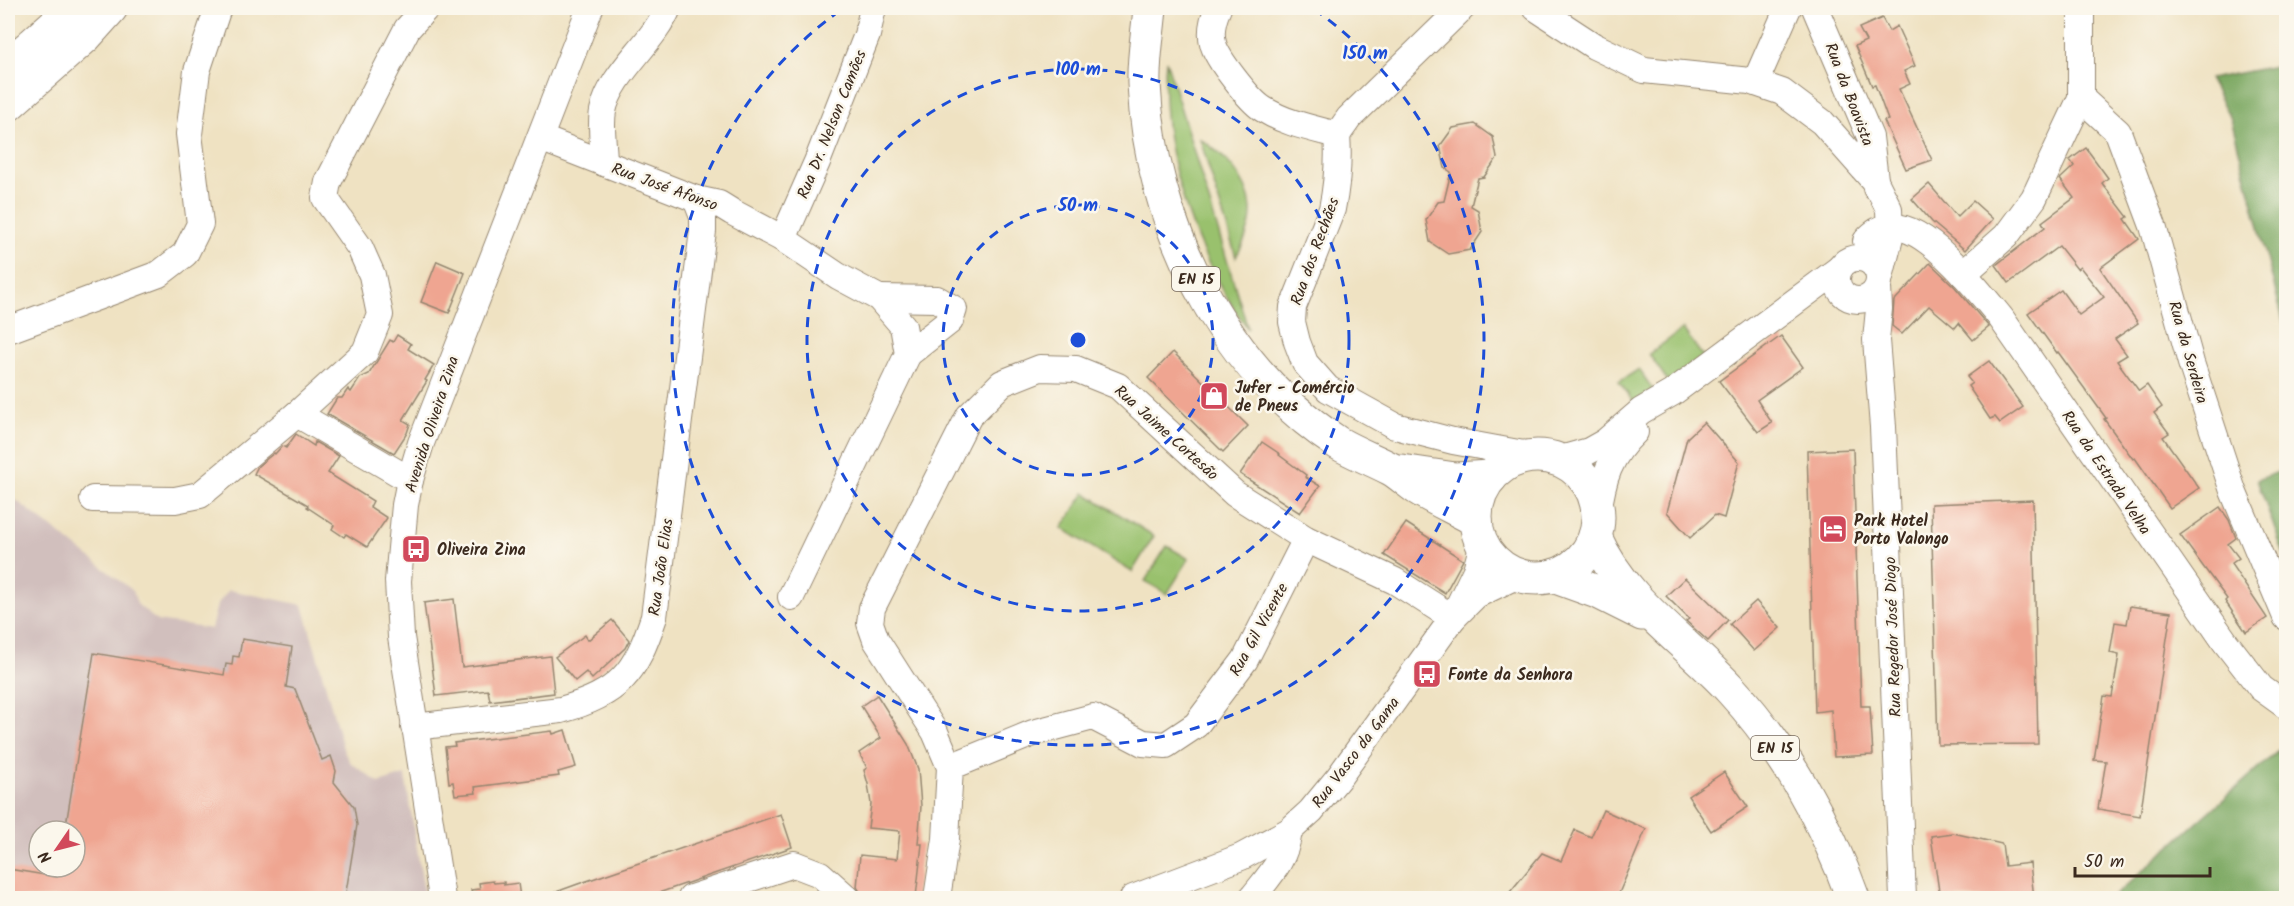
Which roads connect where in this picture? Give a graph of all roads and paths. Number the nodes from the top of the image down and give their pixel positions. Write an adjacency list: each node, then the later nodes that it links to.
1 (73, 8): 15 (main road)
2 (111, 8): 18 (main road)
3 (218, 8): 34 (street)
4 (426, 8): 38 (street)
5 (590, 8): 20 (street, Avenida Oliveira Zina)
6 (668, 8): 21 (street)
7 (873, 8): 27 (street, Rua Dr. Nelson Camões)
8 (1150, 8): 40 (main road, EN 15)
9 (1218, 8): 19 (street)
10 (1462, 8): 19 (street)
11 (1536, 8): 16 (street)
12 (1788, 8): 16 (street)
13 (1815, 8): 22 (street, Rua da Boavista)
14 (2081, 8): 17 (street)
15 (8, 66)
16 (1755, 83): 22 (street)
17 (2081, 98): 29 (street); 50 (street, Rua da Serdeira)
18 (8, 105)
19 (1336, 135): 39 (street, Rua dos Rechães)
20 (540, 138): 21 (street, Rua José Afonso); 42 (street, Avenida Oliveira Zina)
21 (604, 163): 23 (street, Rua José Afonso)
22 (1876, 183): 25 (street, Rua da Boavista); 28 (street, Rua da Boavista)
23 (696, 199): 24 (street, Rua José Afonso); 26 (street, Rua João Elias)
24 (732, 212): 26 (street); 27 (street, Rua José Afonso)
25 (1903, 226): 28 (street); 29 (street, Rua da Estrada Velha); 30 (street); 30 (street)
26 (703, 231): 54 (street, Rua João Elias)
27 (783, 239): 31 (street, Rua José Afonso)
28 (1851, 256): 30 (street); 32 (street); 33 (street)
29 (1963, 274): 53 (street, Rua da Estrada Velha)
30 (1881, 275): 32 (street); 35 (street, Rua Regedor José Diogo)
31 (879, 298): 36 (street, Rua José Afonso); 36 (street, Rua José Afonso)
32 (1849, 298): 33 (street); 35 (street, Rua Regedor José Diogo)
33 (1782, 312): 37 (street)
34 (8, 330)
35 (1876, 340): 64 (street, Rua Regedor José Diogo)
36 (908, 354): 49 (street, Rua José Afonso)
37 (1672, 393): 39 (street); 44 (street)
38 (297, 414): 42 (street); 43 (street)
39 (1545, 458): 41 (main road); 44 (main road)
40 (1392, 470): 41 (main road, EN 15); 45 (main road, EN 15)
41 (1491, 477): 45 (main road)
42 (410, 480): 54 (street, Avenida Oliveira Zina)
43 (93, 499)
44 (1597, 525): 48 (main road); 52 (main road, EN 15)
45 (1480, 532): 47 (main road); 51 (street, Rua Vasco da Gama)
46 (1305, 539): 51 (street, Rua Jaime Cortesão); 55 (street, Rua Gil Vicente); 55 (street, Rua Jaime Cortesão)
47 (1518, 575): 48 (main road); 51 (street, Rua Vasco da Gama)
48 (1553, 576): 52 (main road, EN 15)
49 (791, 597)
50 (2286, 617)
51 (1453, 618): 56 (street, Rua Vasco da Gama)
52 (1660, 623): 63 (main road, EN 15)
53 (2286, 706)
54 (414, 727): 57 (street, Avenida Oliveira Zina)
55 (950, 767): 60 (street)
56 (1289, 831): 61 (street, Rua Vasco da Gama); 62 (street)
57 (442, 898)
58 (691, 898): 59 (street)
59 (847, 898)
60 (937, 898)
61 (1133, 898)
62 (1252, 898)
63 (1853, 898)
64 (1903, 898)

